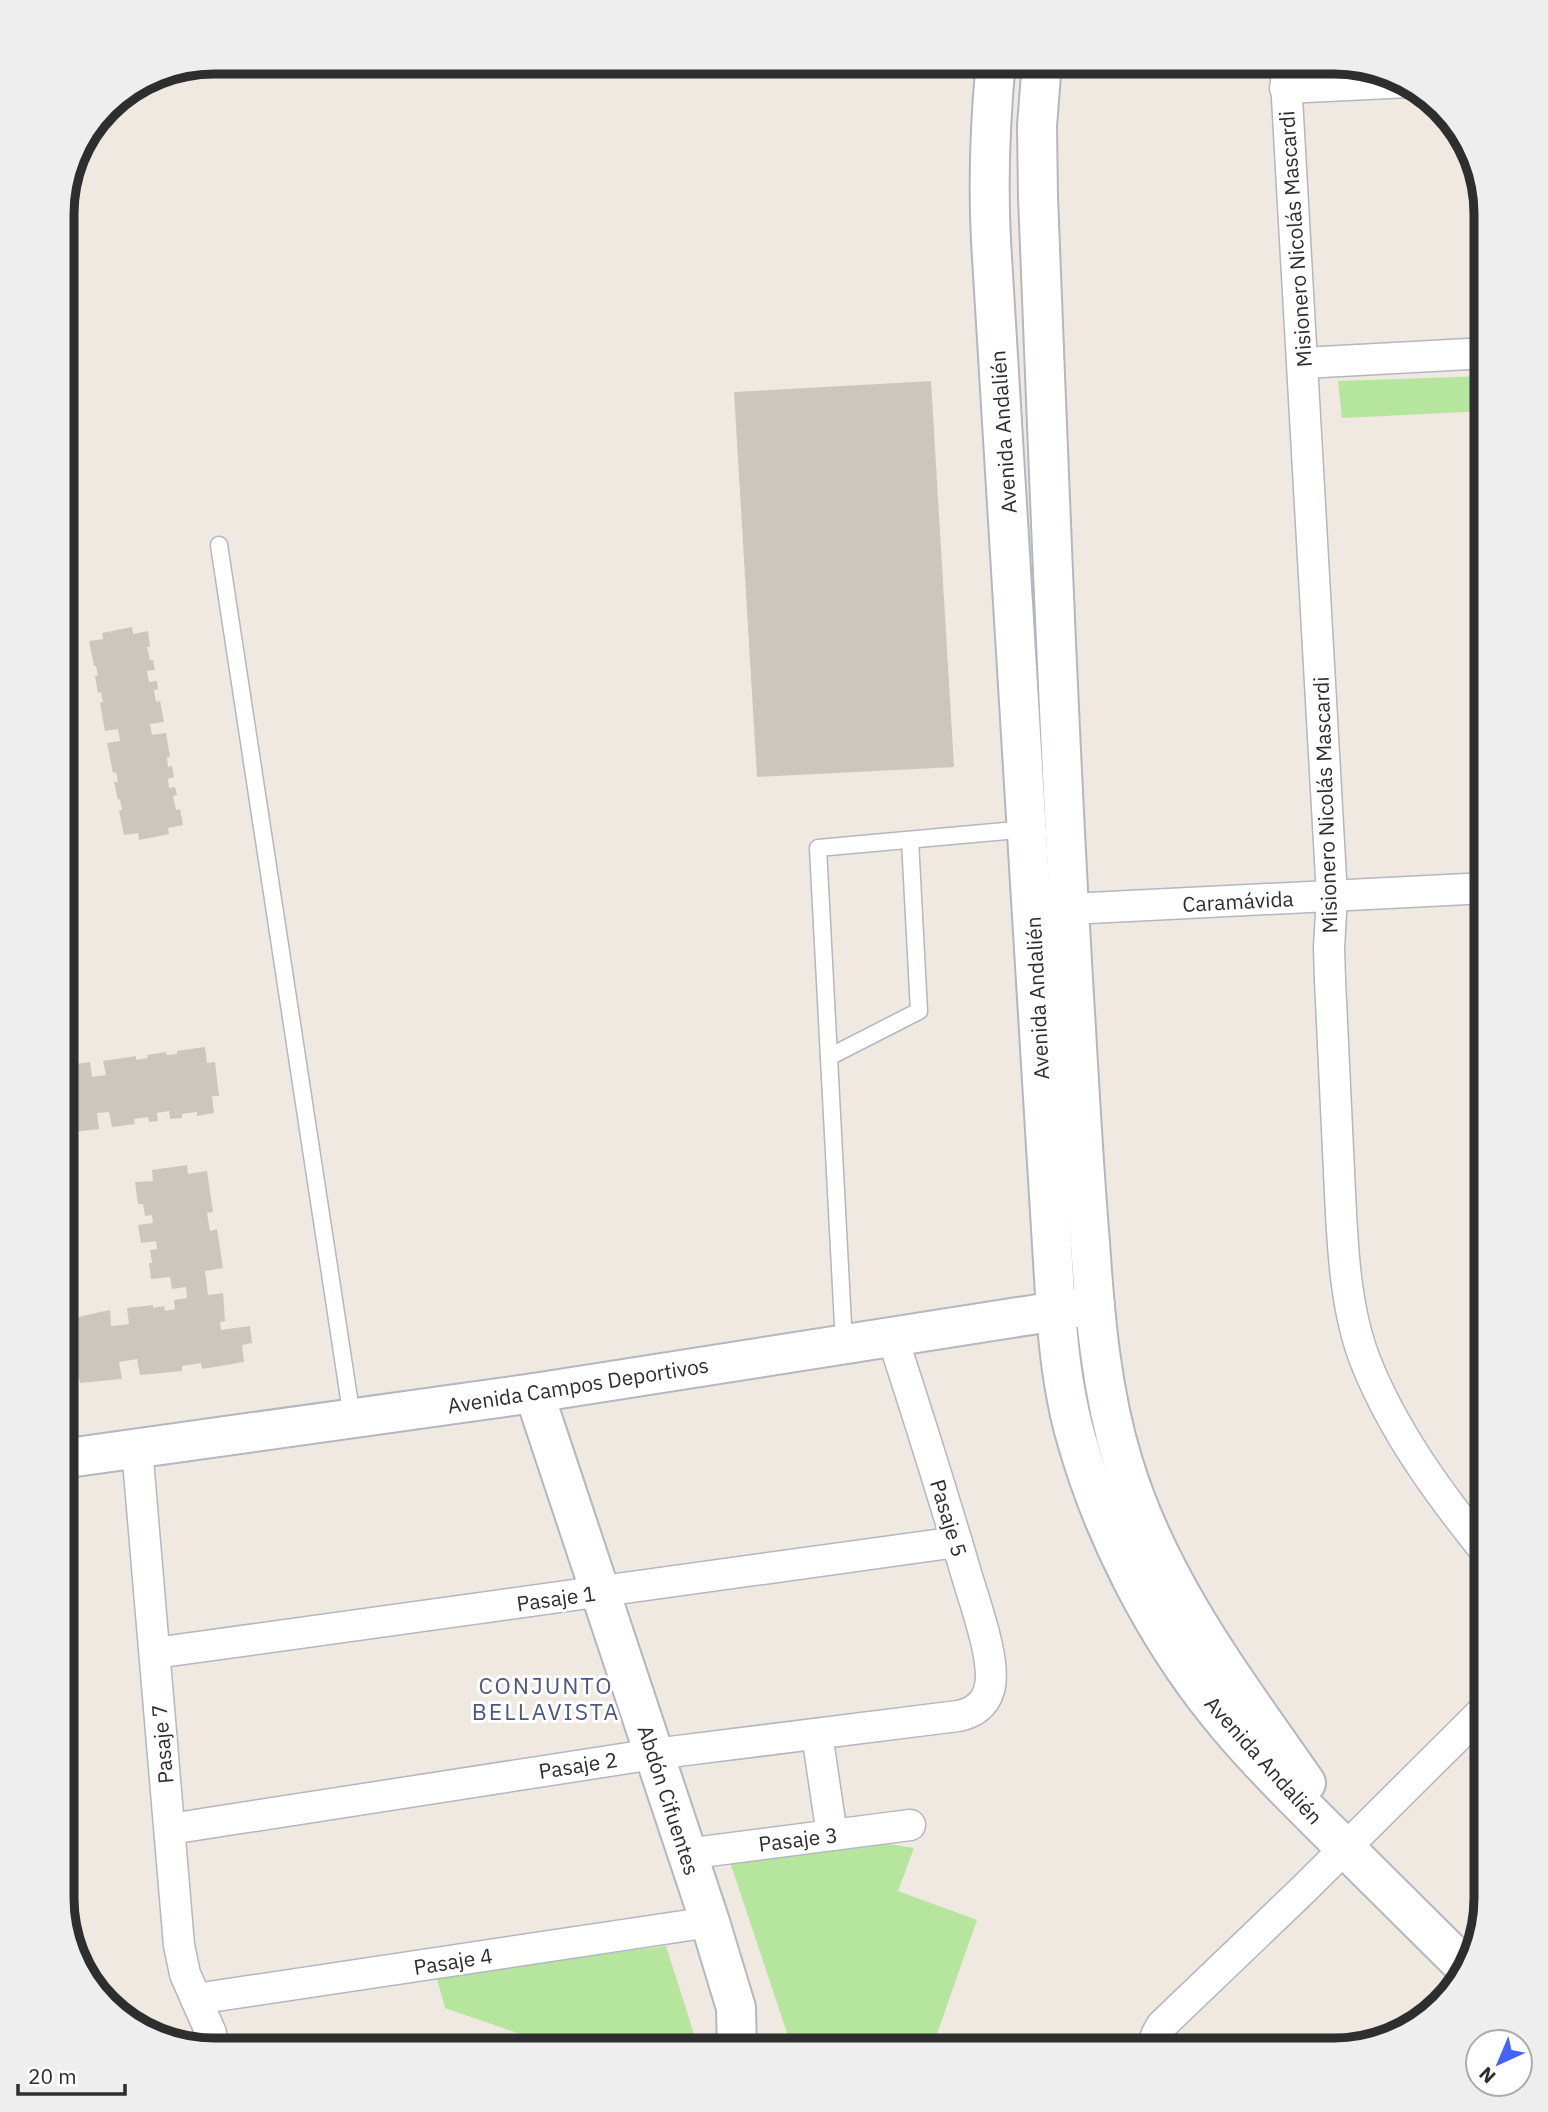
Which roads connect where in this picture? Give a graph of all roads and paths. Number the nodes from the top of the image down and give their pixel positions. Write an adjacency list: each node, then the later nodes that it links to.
1 (995, 74): 8 (main road, Avenida Andalién)
2 (1041, 74): 12 (main road, Avenida Andalién)
3 (1285, 75): 4 (street); 6 (street, Misionero Nicolás Mascardi)
4 (1376, 80)
5 (1474, 354): 6 (street)
6 (1303, 363): 11 (street, Misionero Nicolás Mascardi)
7 (219, 545): 19 (lane)
8 (1028, 829): 9 (lane); 12 (main road, Avenida Andalién)
9 (910, 840): 13 (lane); 13 (lane)
10 (1474, 889): 11 (street, Caramávida)
11 (1332, 896): 12 (street, Caramávida); 22 (street, Misionero Nicolás Mascardi)
12 (1050, 910): 14 (main road, Avenida Andalién); 15 (main road, Avenida Andalién)
13 (829, 1057): 17 (lane)
14 (1094, 1305): 15 (main road, Avenida Campos Deportivos); 33 (main road, Avenida Andalién)
15 (1056, 1311): 16 (main road, Avenida Campos Deportivos); 33 (main road, Avenida Andalién)
16 (892, 1336): 17 (main road, Avenida Campos Deportivos); 23 (street, Pasaje 5)
17 (844, 1344): 18 (main road, Avenida Campos Deportivos)
18 (534, 1393): 19 (main road, Avenida Campos Deportivos); 24 (main road, Abdón Cifuentes)
19 (352, 1418): 20 (main road, Avenida Campos Deportivos)
20 (137, 1448): 21 (main road, Avenida Campos Deportivos); 25 (street, Pasaje 7)
21 (74, 1457)
22 (1474, 1537)
23 (957, 1542): 24 (street, Pasaje 1); 26 (street, Pasaje 5)
24 (600, 1592): 25 (street, Pasaje 1); 29 (main road, Abdón Cifuentes)
25 (155, 1653): 31 (street, Pasaje 7)
26 (984, 1701): 28 (street, Pasaje 2)
27 (1474, 1720): 33 (street)
28 (817, 1734): 29 (street, Pasaje 2); 32 (street)
29 (654, 1754): 31 (street, Pasaje 2); 34 (main road, Abdón Cifuentes)
30 (910, 1825): 32 (street, Pasaje 3)
31 (170, 1829): 37 (street, Pasaje 7)
32 (832, 1835): 34 (street, Pasaje 3)
33 (1345, 1848): 36 (main road, Avenida Andalién); 40 (street)
34 (686, 1854): 35 (main road, Abdón Cifuentes)
35 (710, 1922): 37 (street, Pasaje 4); 39 (main road, Abdón Cifuentes)
36 (1459, 1961)
37 (196, 1999): 38 (street, Pasaje 7)
38 (211, 2033)
39 (737, 2038)
40 (1154, 2038)

